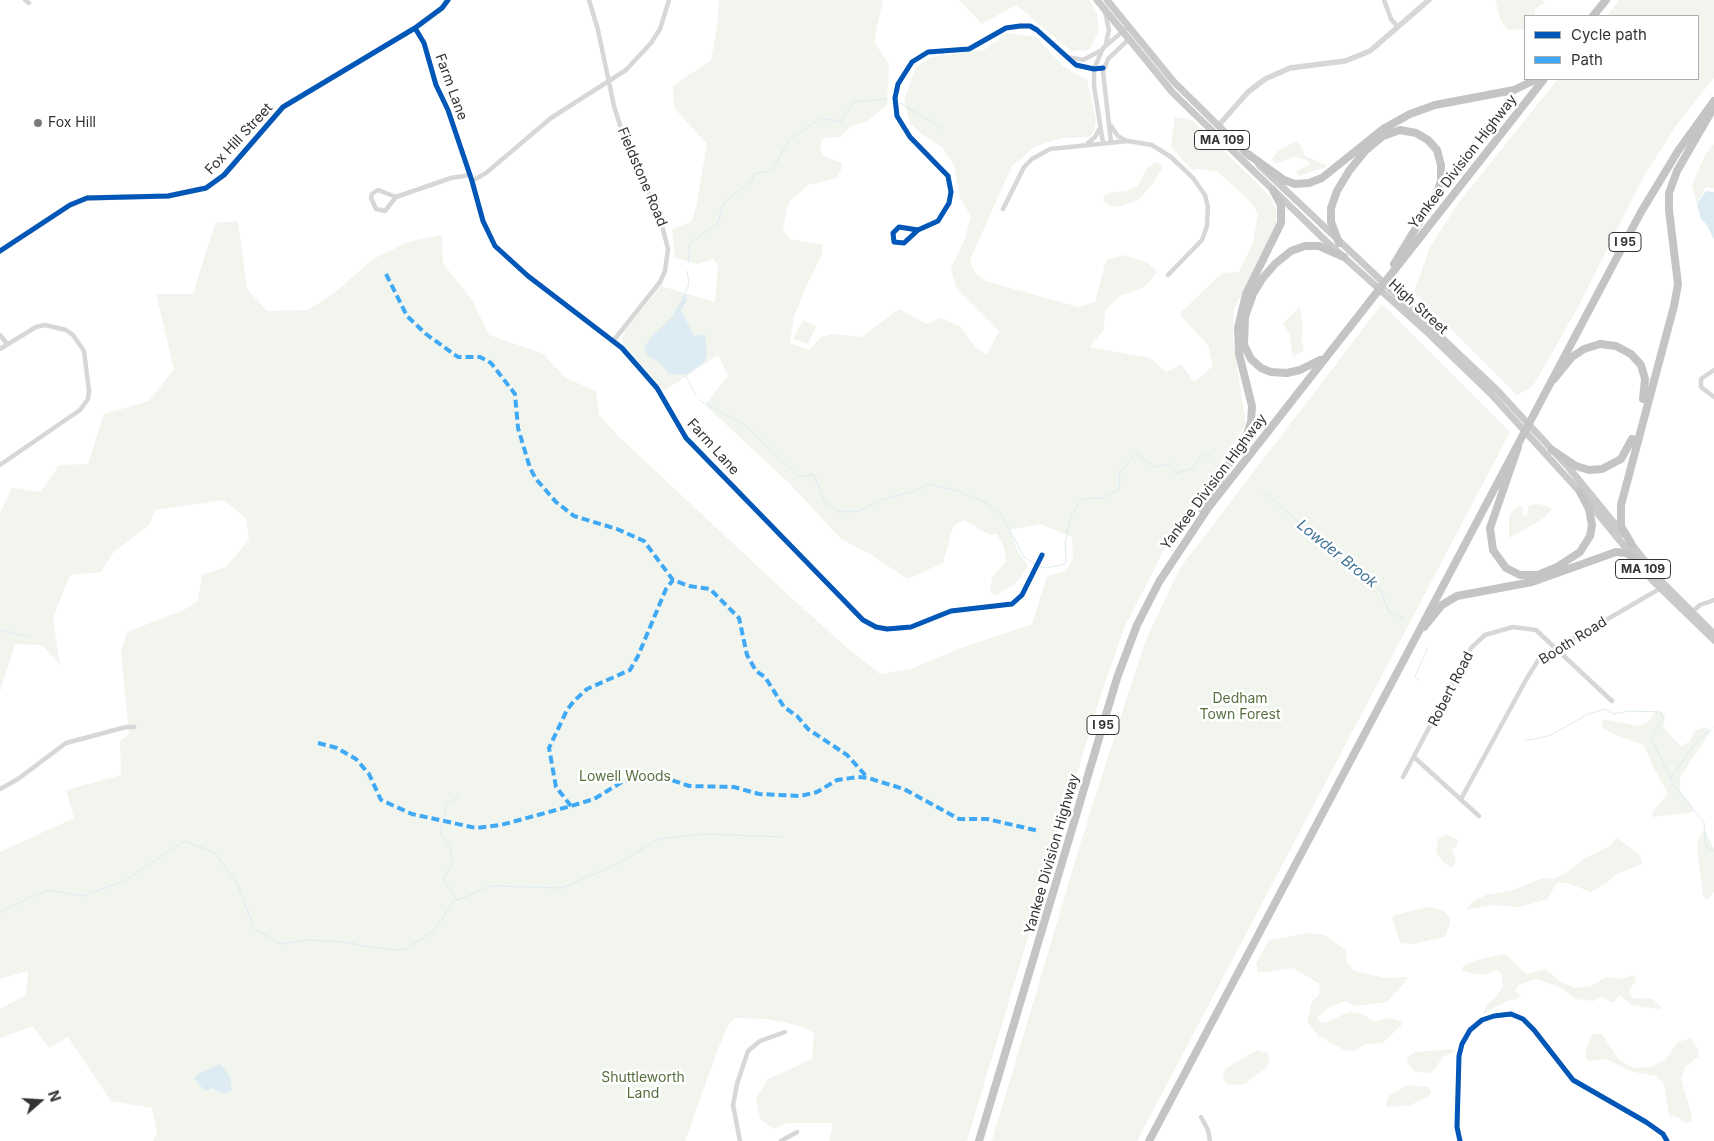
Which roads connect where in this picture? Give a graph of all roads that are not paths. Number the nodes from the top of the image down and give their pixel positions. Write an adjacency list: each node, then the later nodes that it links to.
1 (448, 0): 11 (street, Fox Hill Street)
2 (589, 0): 21 (street, Fieldstone Road)
3 (669, 0): 21 (street)
4 (1384, 0): 10 (street)
5 (1429, 0): 10 (street)
6 (1606, 0): 8 (highway)
7 (1102, 2): 9 (main road, High Street / MA 109); 12 (main road, High Street / MA 109); 15 (street)
8 (1594, 15)
9 (1128, 27): 12 (street); 13 (main road, High Street / MA 109)
10 (1398, 27): 26 (street)
11 (415, 28): 32 (street, Farm Lane); 39 (street, Fox Hill Street)
12 (1122, 32): 14 (main road, High Street / MA 109); 15 (street)
13 (1134, 35): 14 (street); 26 (main road, High Street / MA 109)
14 (1128, 40): 17 (street); 34 (main road, High Street / MA 109)
15 (1103, 48): 16 (street); 18 (street)
16 (1062, 54): 18 (street); 37 (street)
17 (1103, 68): 18 (street); 24 (street)
18 (1094, 69): 25 (street)
19 (1535, 80): 31 (highway)
20 (1543, 80): 42 (highway, Yankee Division Highway / I 95)
21 (609, 81): 33 (street); 45 (street, Fieldstone Road)
22 (1714, 101): 50 (highway, I 95)
23 (1714, 106): 58 (highway)
24 (1109, 121): 27 (street); 28 (street)
25 (1101, 122): 29 (street); 30 (street)
26 (1218, 126): 31 (main road, High Street / MA 109)
27 (1128, 141): 28 (street); 41 (street)
28 (1111, 142): 29 (street)
29 (1103, 143): 30 (street)
30 (1086, 144): 36 (street)
31 (1245, 152): 38 (main road, High Street / MA 109)
32 (470, 175): 33 (street, Farm Lane); 35 (street)
33 (472, 181): 45 (street, Farm Lane)
34 (1273, 190): 40 (main road, High Street / MA 109); 57 (highway)
35 (396, 197): 35 (street)
36 (1003, 209)
37 (918, 230): 37 (street)
38 (1339, 243): 42 (highway); 43 (main road, High Street / MA 109)
39 (0, 251)
40 (1344, 257): 43 (main road, High Street / MA 109); 48 (highway)
41 (1168, 275)
42 (1389, 275): 48 (highway, Yankee Division Highway / I 95)
43 (1370, 276): 53 (main road, High Street / MA 109)
44 (0, 335): 46 (street)
45 (614, 340): 59 (street, Farm Lane)
46 (6, 344): 47 (street); 55 (street)
47 (0, 347)
48 (1324, 358): 57 (highway, Yankee Division Highway / I 95)
49 (1714, 370): 51 (street)
50 (1546, 388): 52 (highway, I 95); 54 (highway)
51 (1714, 397)
52 (1521, 436): 56 (highway); 65 (highway, I 95)
53 (1537, 438): 54 (main road, High Street / MA 109); 56 (main road, High Street / MA 109)
54 (1552, 450): 58 (main road, High Street / MA 109)
55 (0, 465)
56 (1580, 492): 60 (main road, High Street / MA 109)
57 (1193, 527): 80 (highway, Yankee Division Highway / I 95)
58 (1632, 545): 61 (main road, High Street / MA 109)
59 (1042, 555)
60 (1633, 557): 61 (main road, High Street / MA 109); 65 (highway)
61 (1662, 587): 63 (main road, High Street / MA 109); 67 (street, Booth Road)
62 (1714, 600): 63 (street)
63 (1690, 614): 64 (main road, High Street / MA 109); 66 (main road, High Street / MA 109)
64 (1714, 634)
65 (1416, 636): 81 (highway, I 95)
66 (1714, 640)
67 (1557, 648): 68 (street, Robert Road); 70 (street, Robert Road); 73 (street, Booth Road)
68 (1612, 701)
69 (134, 727): 72 (street)
70 (1415, 758): 71 (street, Robert Road); 73 (street)
71 (1402, 778)
72 (0, 789)
73 (1461, 799): 74 (street)
74 (1479, 816)
75 (785, 1032): 78 (street)
76 (1201, 1117): 82 (street)
77 (797, 1132): 79 (street)
78 (740, 1141)
79 (781, 1141)
80 (980, 1141)
81 (1149, 1141)
82 (1210, 1141)
83 (1460, 1141): 84 (street)
84 (1667, 1141)

